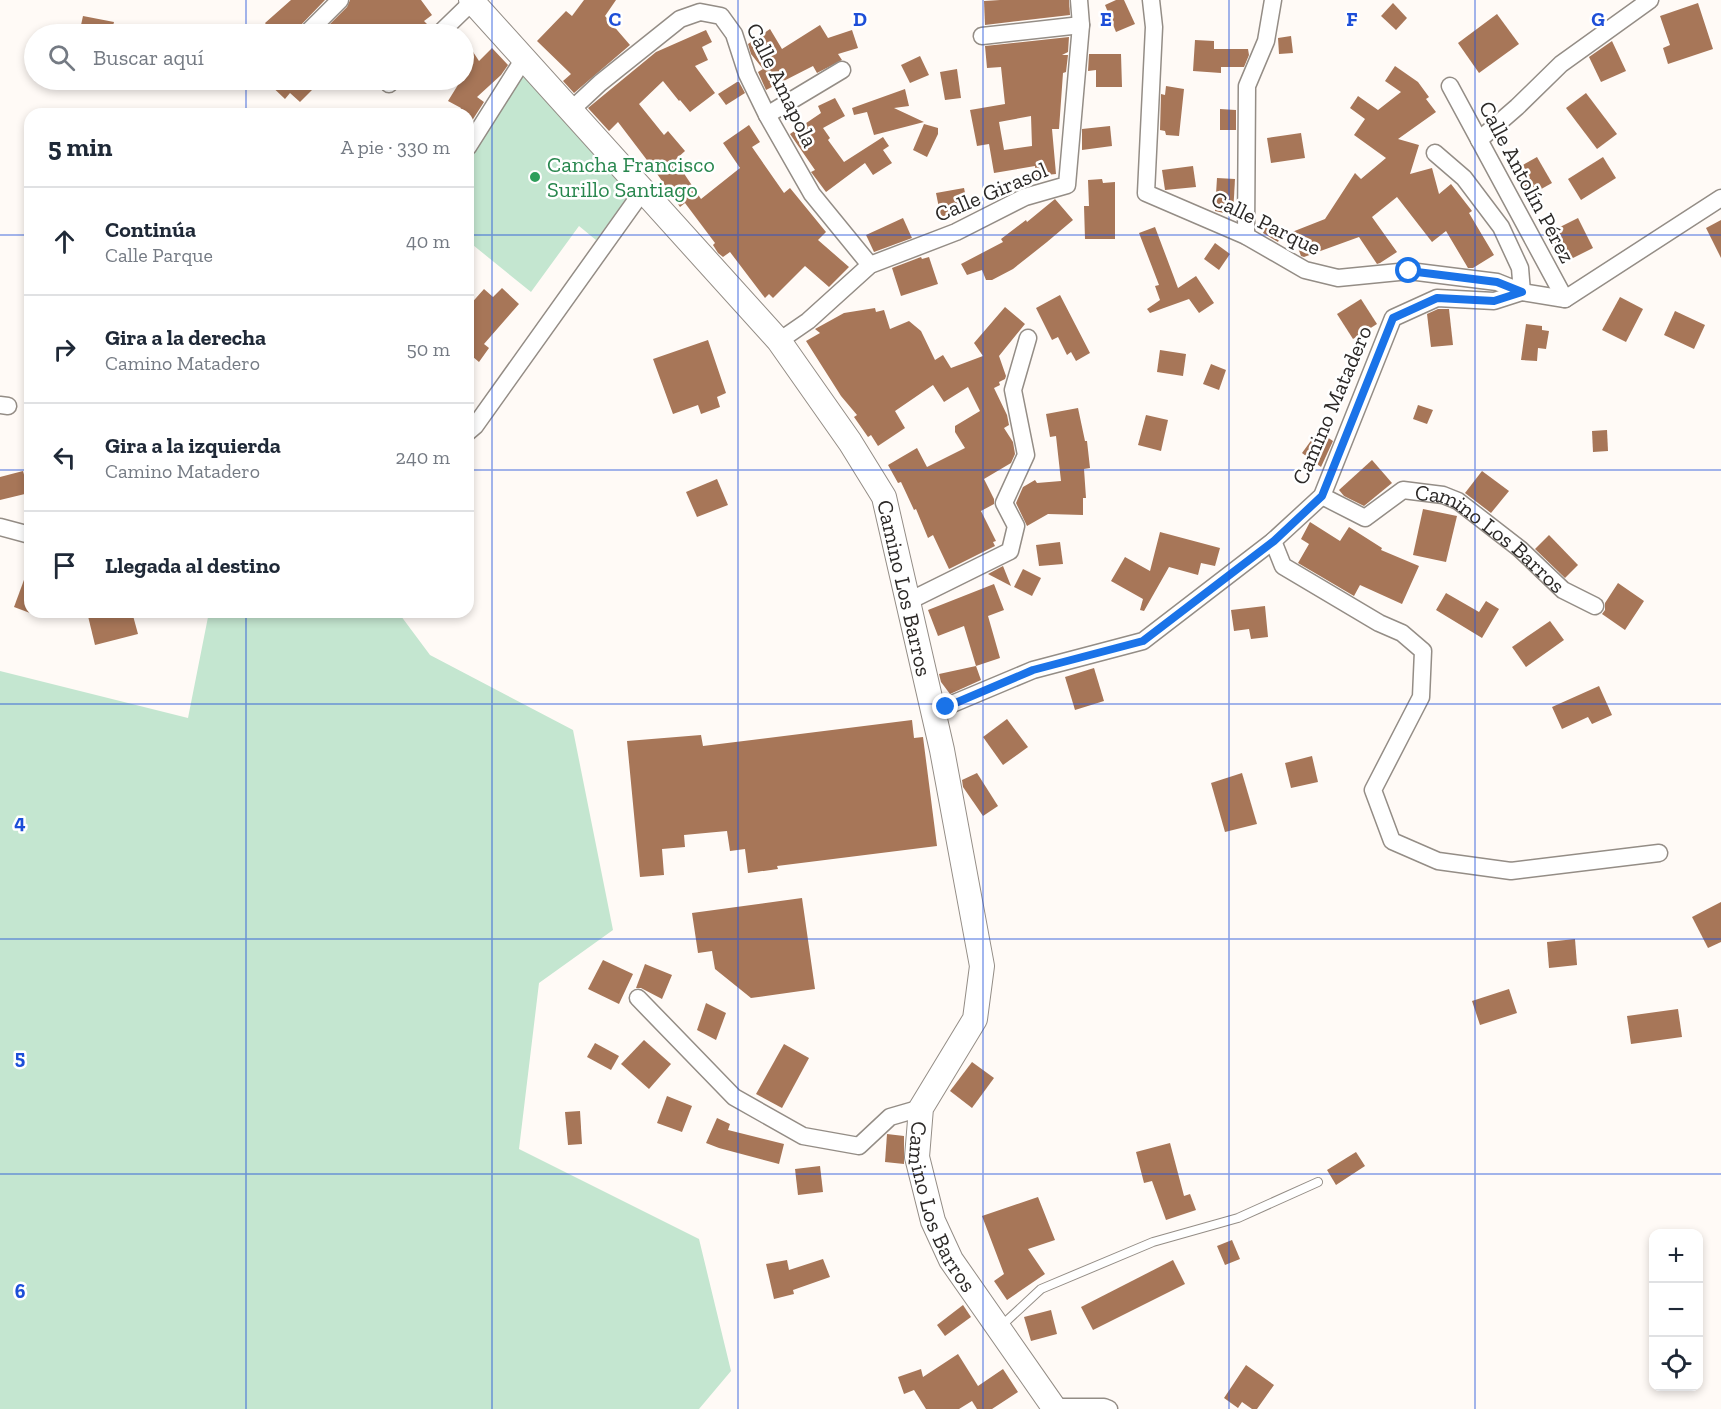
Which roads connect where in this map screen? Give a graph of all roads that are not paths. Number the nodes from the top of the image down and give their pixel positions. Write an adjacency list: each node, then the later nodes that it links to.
1 (340, 0): 7 (street)
2 (1079, 0): 9 (street, Calle Girasol)
3 (1151, 0): 21 (street, Calle Parque)
4 (1273, 0): 21 (street)
5 (1650, 0): 17 (street)
6 (471, 1): 8 (street); 11 (street, Camino Los Barros)
7 (316, 24)
8 (449, 24)
9 (1081, 25): 10 (street); 22 (street, Calle Girasol)
10 (982, 36)
11 (523, 60): 14 (street, Camino Los Barros); 16 (street)
12 (842, 70): 15 (street)
13 (1450, 86): 17 (street, Calle Antolín Pérez)
14 (570, 111): 15 (street, Calle Amapola); 19 (street, Camino Los Barros)
15 (767, 115): 22 (street, Calle Amapola)
16 (474, 138)
17 (1479, 140): 24 (street, Calle Antolín Pérez)
18 (1435, 153): 23 (street)
19 (642, 192): 26 (street, Camino Los Barros); 27 (street)
20 (1721, 198): 24 (street)
21 (1246, 236): 23 (street, Calle Parque)
22 (870, 265): 26 (street, Calle Girasol)
23 (1522, 292): 24 (street, Camino Matadero); 28 (street, Camino Matadero)
24 (1565, 299)
25 (1028, 338): 32 (street)
26 (779, 341): 32 (street, Camino Los Barros)
27 (474, 425)
28 (1322, 496): 31 (street, Camino Matadero); 33 (street, Camino Los Barros)
29 (0, 526): 30 (street)
30 (24, 533)
31 (1274, 541): 34 (street, Camino Matadero); 35 (street)
32 (907, 602): 34 (street, Camino Los Barros)
33 (1595, 606)
34 (933, 712): 37 (street, Camino Los Barros)
35 (1659, 853)
36 (638, 998): 37 (street)
37 (921, 1108): 39 (street, Camino Los Barros)
38 (1318, 1182): 39 (lane)
39 (999, 1328): 40 (street, Camino Los Barros)
40 (1055, 1408): 41 (street)
41 (1109, 1409)

